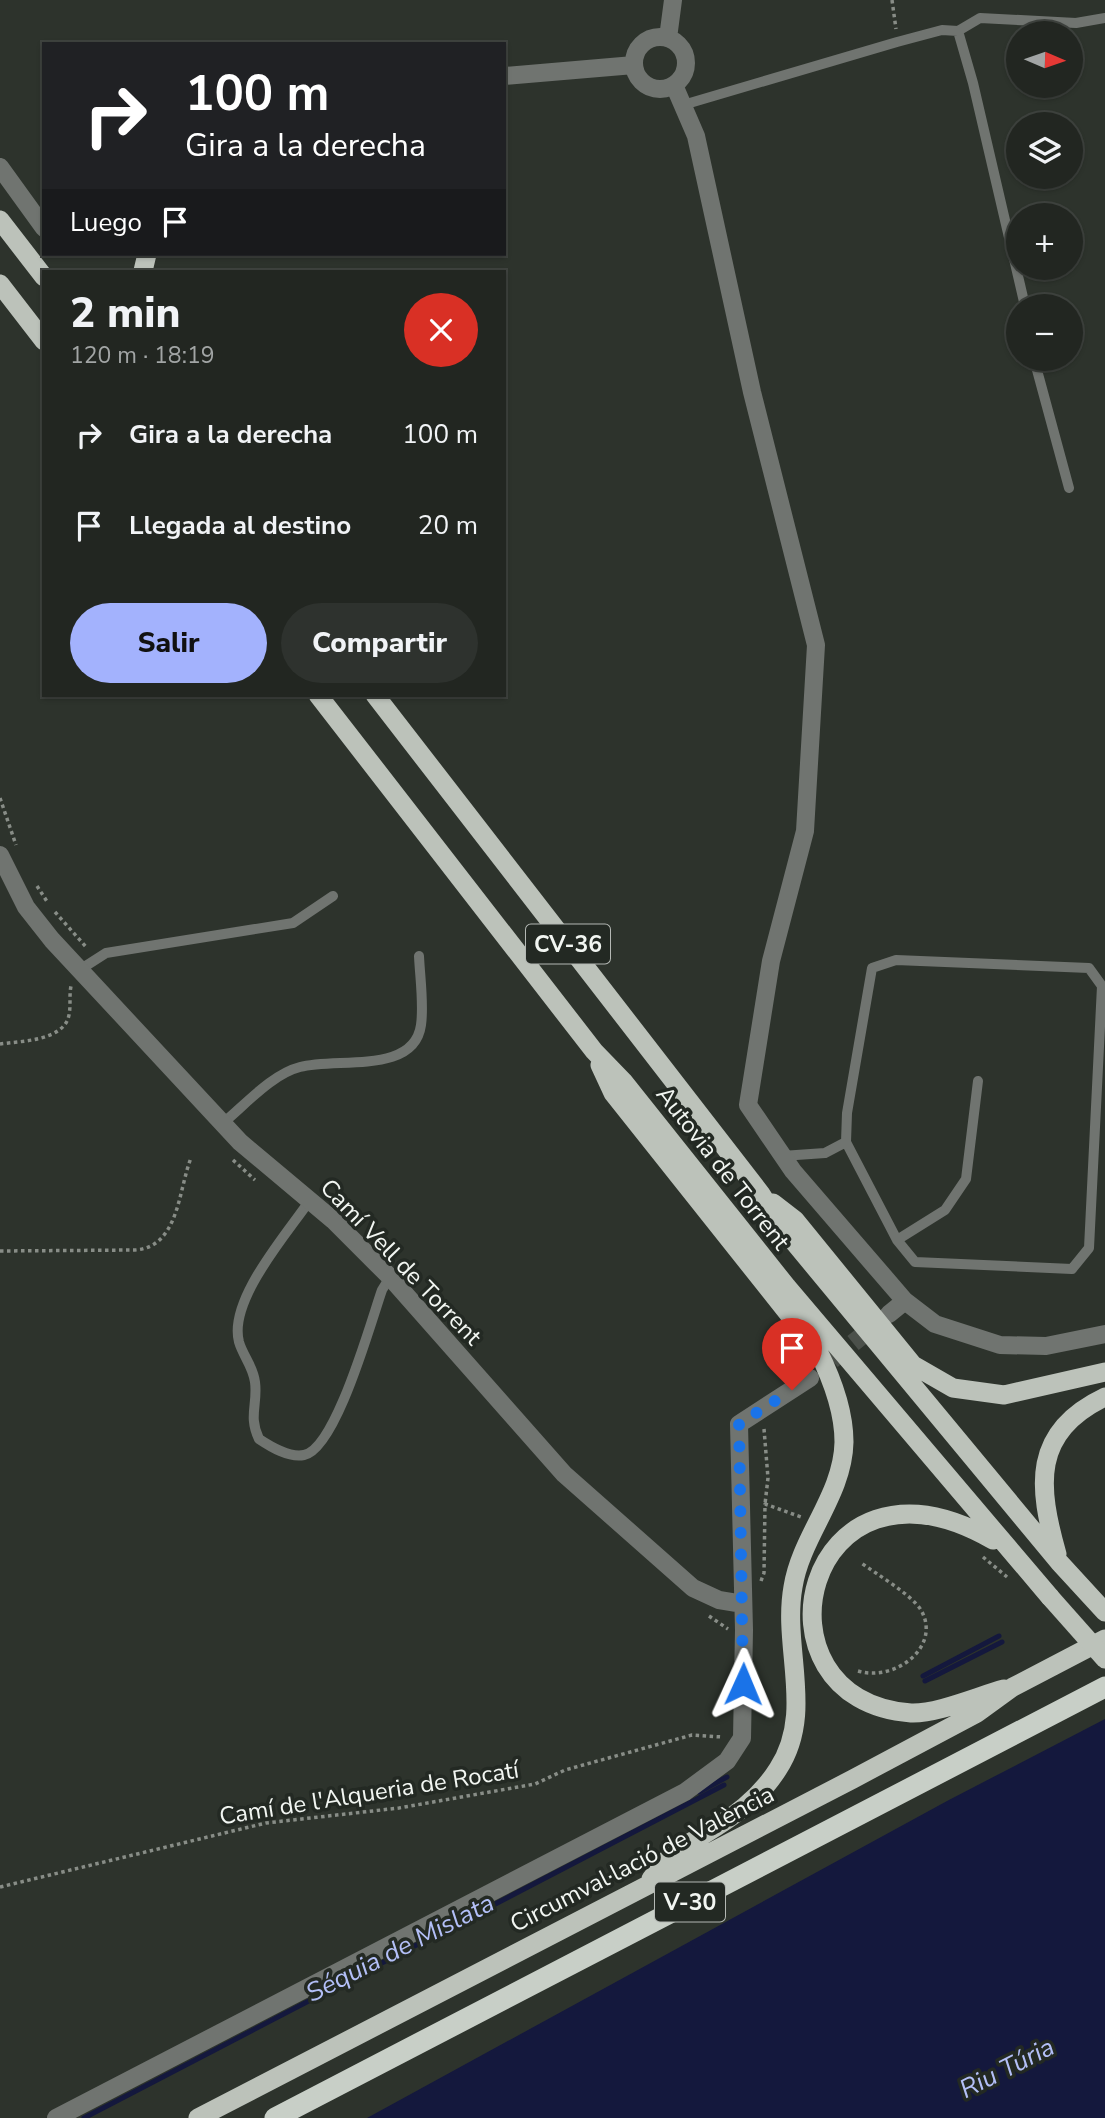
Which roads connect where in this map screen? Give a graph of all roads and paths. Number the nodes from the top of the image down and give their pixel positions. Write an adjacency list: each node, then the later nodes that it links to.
1 (673, 0): 5 (street)
2 (892, 0): 6 (path)
3 (1105, 18): 4 (lane)
4 (957, 32): 6 (lane); 16 (lane)
5 (668, 38): 7 (street); 9 (street)
6 (897, 42): 10 (lane)
7 (634, 65): 8 (street); 9 (street)
8 (506, 76)
9 (674, 85): 10 (street)
10 (683, 105): 34 (street)
11 (0, 167): 13 (street)
12 (0, 220): 14 (highway)
13 (42, 225)
14 (42, 274)
15 (0, 284): 17 (highway)
16 (1021, 294)
17 (42, 338)
18 (1037, 371): 19 (lane)
19 (1069, 488)
20 (320, 697): 30 (highway, Autovia de Torrent / CV-36)
21 (377, 697): 36 (highway, Autovia de Torrent / CV-36)
22 (0, 798): 23 (path)
23 (8, 851): 28 (street, Camí Vell de Torrent)
24 (32, 878): 26 (path)
25 (333, 896): 28 (lane)
26 (89, 950)
27 (419, 956): 32 (lane)
28 (81, 970): 29 (path); 32 (street, Camí Vell de Torrent)
29 (0, 1044)
30 (594, 1051): 50 (highway, Autovia de Torrent / CV-36); 64 (highway)
31 (978, 1081): 38 (lane)
32 (223, 1123): 37 (street, Camí Vell de Torrent)
33 (846, 1142): 34 (lane); 38 (lane); 38 (lane)
34 (782, 1156): 41 (street)
35 (191, 1158): 39 (path)
36 (761, 1194): 44 (highway); 53 (highway, Autovia de Torrent / CV-36)
37 (310, 1200): 40 (street, Camí Vell de Torrent); 40 (lane)
38 (897, 1240)
39 (0, 1251)
40 (390, 1277): 56 (street, Camí Vell de Torrent)
41 (905, 1301): 42 (street); 43 (street)
42 (888, 1314)
43 (1105, 1334)
44 (1105, 1372)
45 (810, 1378): 56 (street)
46 (1105, 1397): 53 (highway)
47 (763, 1425): 48 (path)
48 (765, 1504): 49 (path); 55 (path)
49 (803, 1518)
50 (1006, 1547): 59 (highway, Autovia de Torrent / CV-36, bridge); 61 (highway)
51 (977, 1552): 54 (path)
52 (860, 1562): 60 (path)
53 (1059, 1562): 57 (highway, Autovia de Torrent / CV-36)
54 (1014, 1584)
55 (759, 1586)
56 (743, 1604): 63 (street)
57 (1105, 1612)
58 (1105, 1639): 61 (highway, Circumval·lació de València / V-30)
59 (1105, 1659)
60 (848, 1665)
61 (1013, 1687): 64 (highway, Circumval·lació de València / V-30)
62 (1105, 1687): 68 (highway, V-30)
63 (742, 1738): 65 (path, Camí de l'Alqueria de Rocatí); 66 (street)
64 (644, 1886): 67 (highway, Circumval·lació de València / V-30)
65 (0, 1887)
66 (56, 2118)
67 (198, 2118)
68 (275, 2118)

